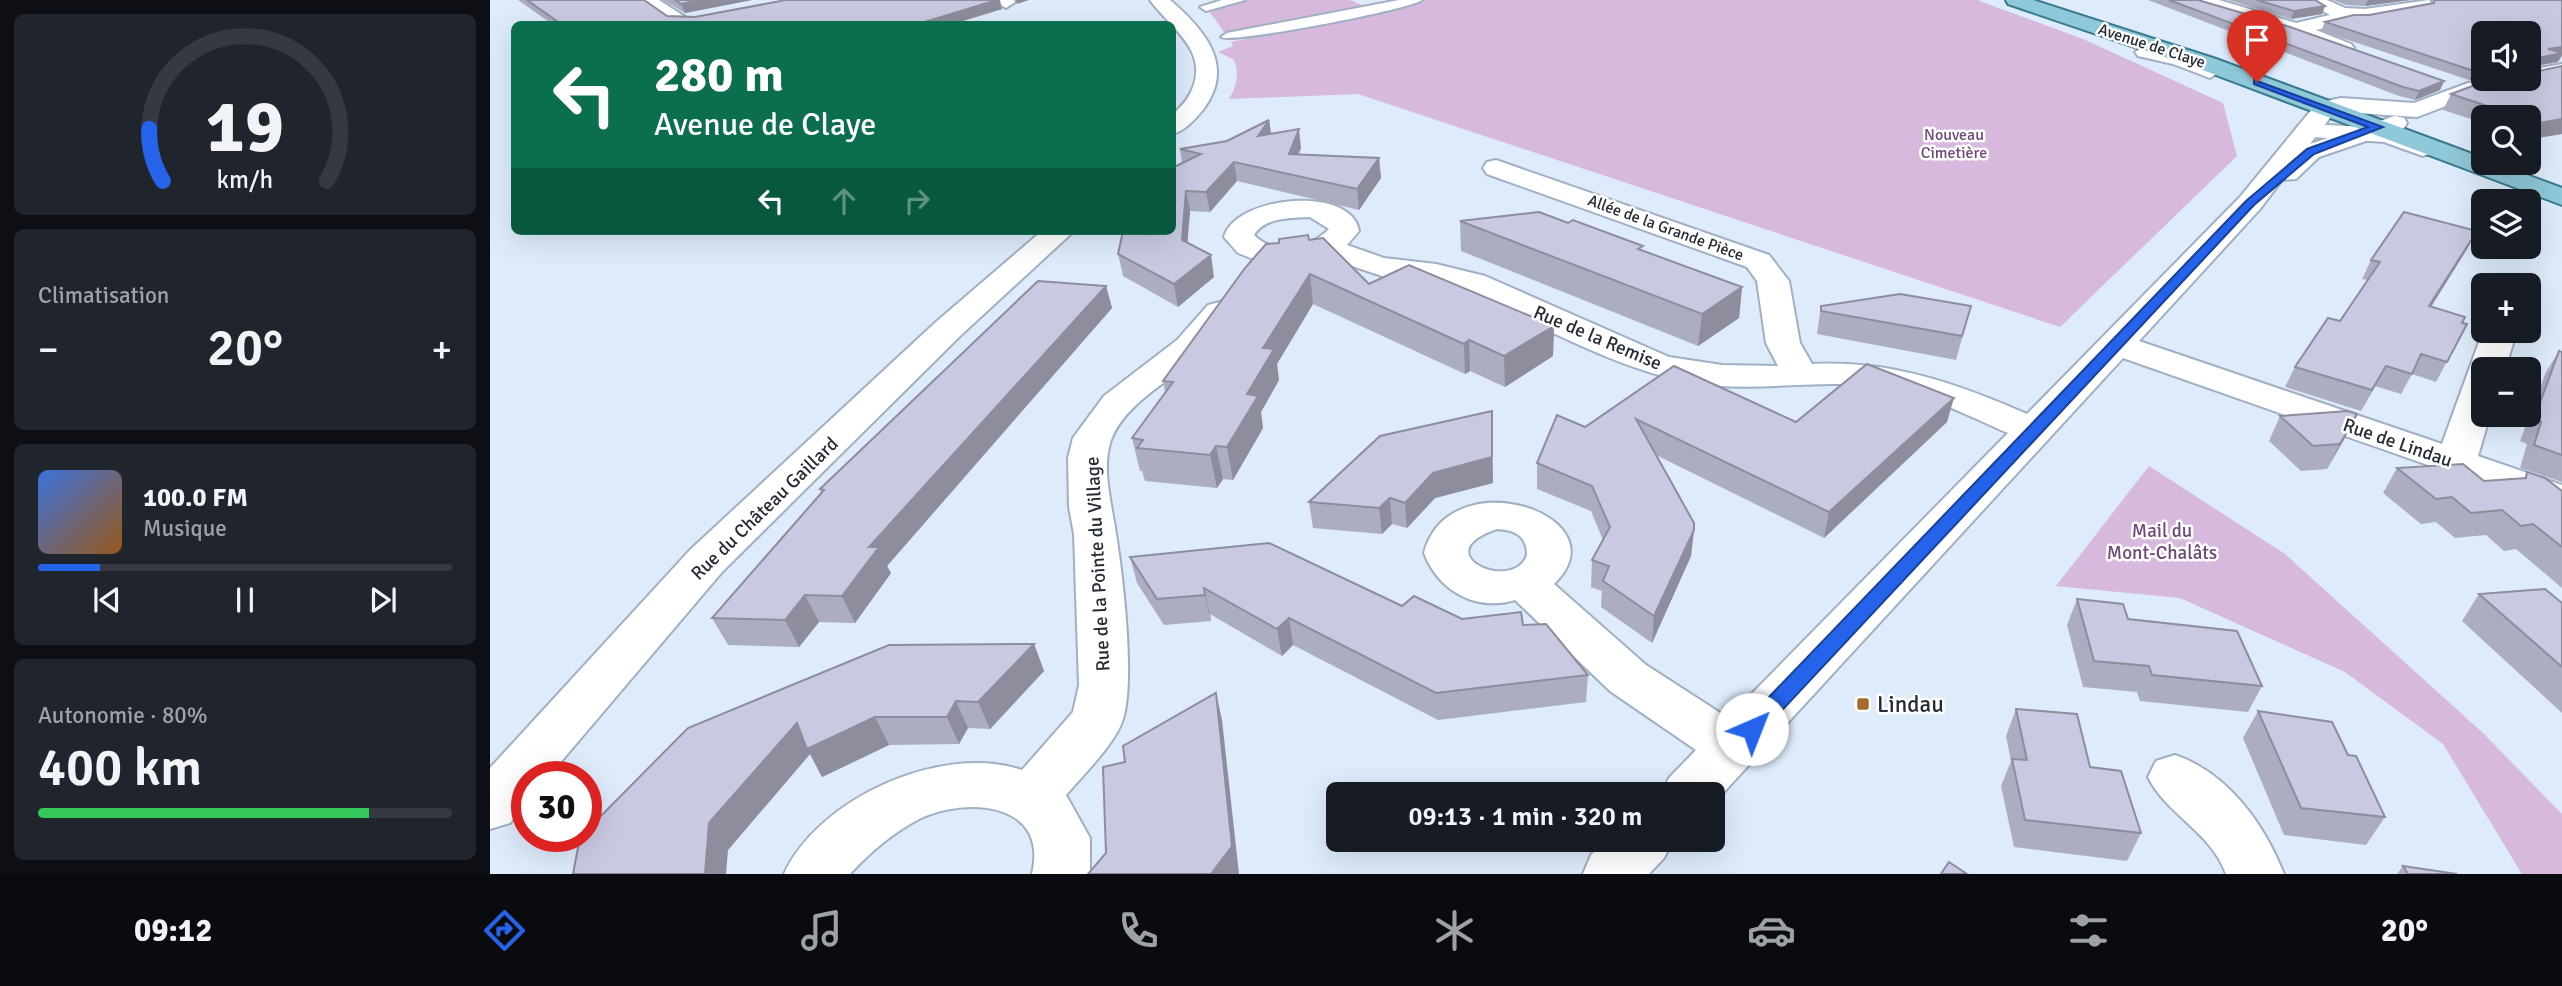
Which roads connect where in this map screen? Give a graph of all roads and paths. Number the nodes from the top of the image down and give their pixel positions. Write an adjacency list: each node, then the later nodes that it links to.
1 (646, 0): 14 (street)
2 (1159, 0): 11 (street)
3 (1239, 0): 10 (lane)
4 (1416, 0): 17 (lane)
5 (1996, 0): 19 (main road, Avenue de Claye)
6 (2015, 0): 29 (main road, Avenue de Claye)
7 (2199, 0): 16 (street)
8 (2312, 0): 12 (street)
9 (2423, 4): 12 (street)
10 (1206, 8): 11 (street)
11 (1175, 13): 18 (street)
12 (2342, 14): 16 (street)
13 (709, 17): 15 (street)
14 (681, 21)
15 (692, 21)
16 (2295, 29): 20 (street)
17 (1227, 37): 18 (street)
18 (1196, 39): 30 (street)
19 (2145, 52): 29 (street)
20 (2362, 54)
21 (2562, 69): 22 (street)
22 (2541, 75)
23 (2441, 81): 26 (street)
24 (2541, 83): 27 (street)
25 (2471, 89): 26 (street)
26 (2468, 90): 28 (street)
27 (2562, 90)
28 (2417, 110): 29 (street); 31 (street)
29 (2317, 119): 31 (street); 35 (street)
30 (1176, 123)
31 (2366, 136): 33 (main road); 34 (street); 35 (street); 35 (street)
32 (1496, 168): 42 (street, Allée de la Grande Pièce)
33 (2491, 189)
34 (2562, 200)
35 (2250, 203): 41 (street)
36 (2541, 210): 37 (main road)
37 (2562, 218)
38 (1054, 235): 52 (street, Rue du Château Gaillard)
39 (1328, 246): 40 (street); 40 (street); 42 (street, Rue de la Remise)
40 (1268, 254): 51 (street, Rue de la Pointe du Village)
41 (2115, 344): 44 (street); 45 (street, Rue de Lindau)
42 (1800, 376): 44 (street, Rue de la Remise)
43 (2471, 416): 45 (street)
44 (2035, 431): 48 (street)
45 (2456, 462): 46 (street, Rue de Lindau)
46 (2562, 499)
47 (1524, 582): 48 (street)
48 (1733, 748): 50 (street)
49 (2175, 777): 57 (street)
50 (1700, 782)
51 (1032, 797): 54 (street); 55 (street)
52 (490, 806)
53 (1633, 852): 56 (street)
54 (813, 874)
55 (1062, 874)
56 (1612, 874)
57 (2255, 874)

